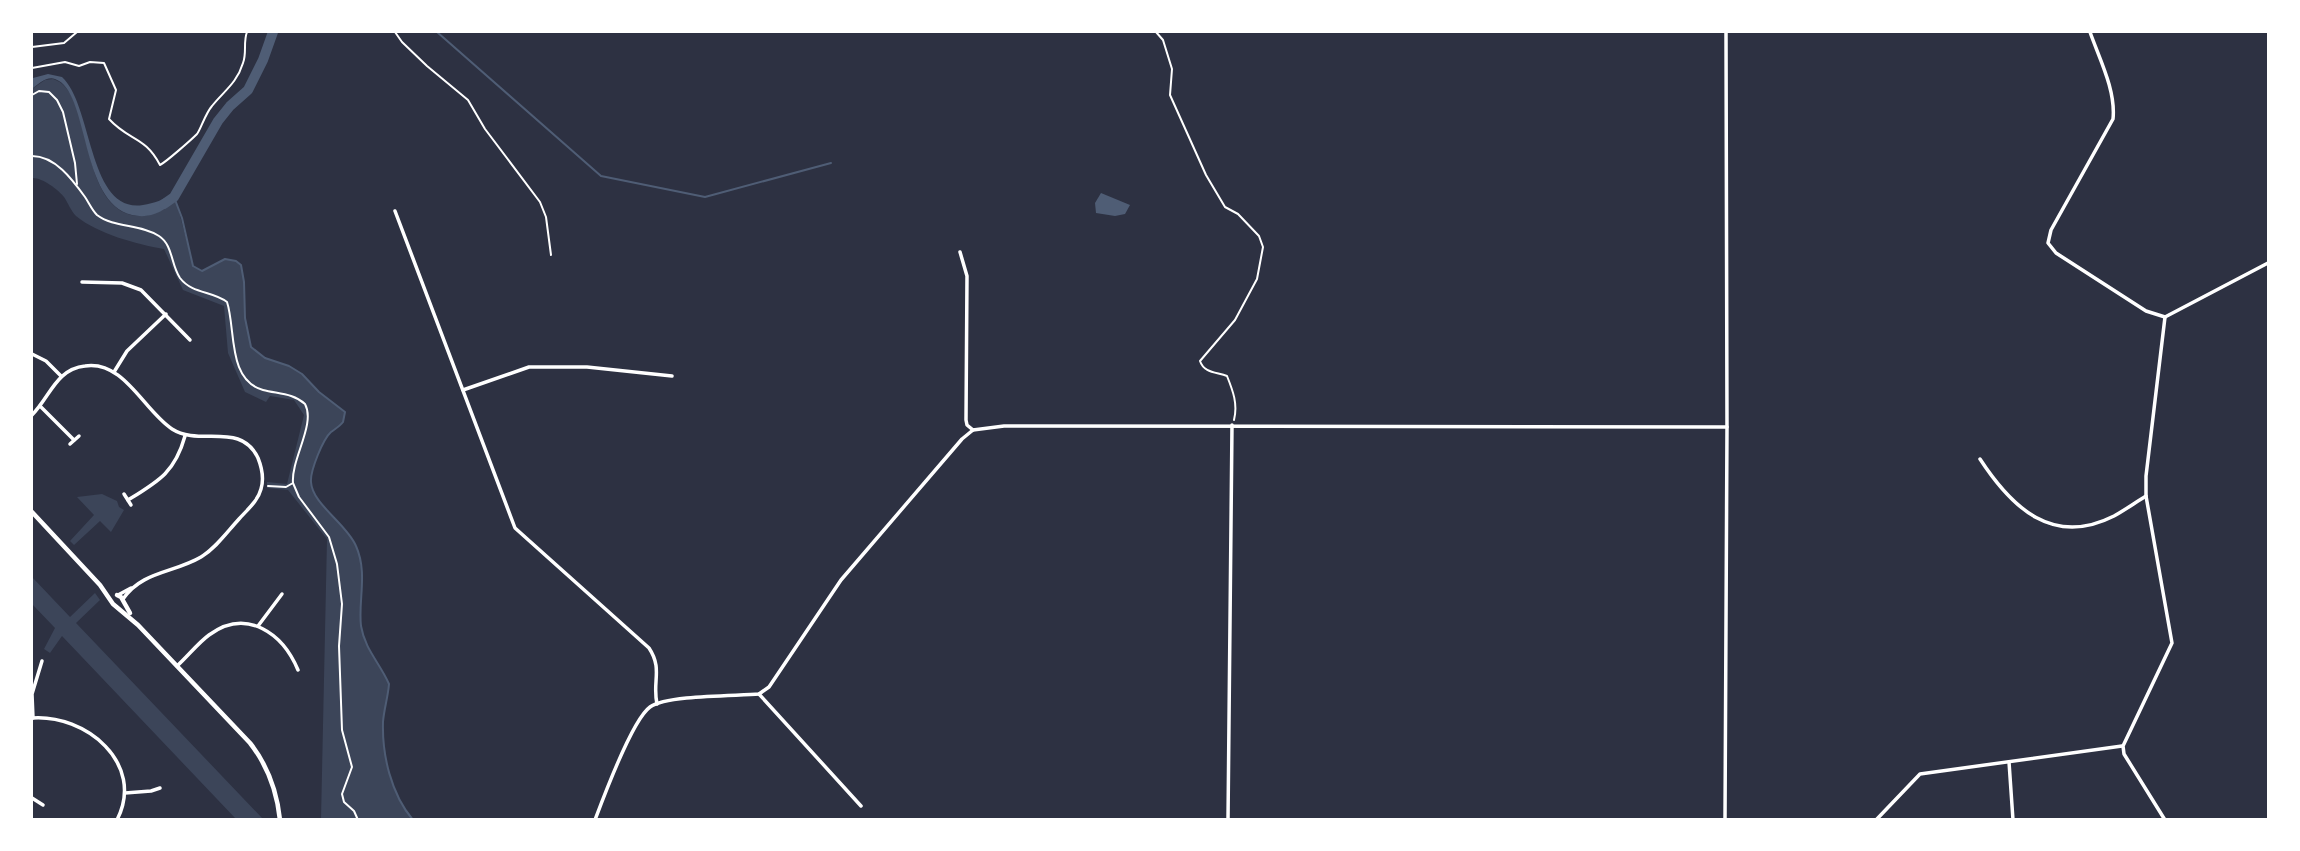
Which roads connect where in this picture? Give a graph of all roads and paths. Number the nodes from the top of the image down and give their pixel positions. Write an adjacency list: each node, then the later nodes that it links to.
1 (77, 32): 7 (path)
2 (247, 32): 8 (path)
3 (395, 32): 14 (path)
4 (1156, 32): 27 (path)
5 (1726, 32): 28 (street)
6 (2090, 32): 18 (street)
7 (32, 47)
8 (32, 68)
9 (32, 95): 11 (path)
10 (32, 156): 11 (path)
11 (77, 187): 35 (path)
12 (395, 211): 24 (street)
13 (960, 252): 29 (street)
14 (551, 255)
15 (2269, 263): 18 (street)
16 (82, 282): 17 (street)
17 (166, 314): 19 (street); 21 (street)
18 (2165, 317): 38 (street)
19 (190, 340)
20 (32, 354): 22 (street)
21 (114, 372): 22 (street); 31 (street)
22 (61, 376): 25 (street)
23 (672, 376): 24 (street)
24 (463, 390): 52 (street)
25 (40, 406): 26 (street); 32 (street)
26 (32, 415)
27 (1232, 425): 28 (street); 29 (street); 65 (street)
28 (1727, 427): 66 (street)
29 (973, 430): 51 (street)
30 (79, 436): 32 (street)
31 (186, 436): 36 (street); 39 (street)
32 (74, 440): 33 (street)
33 (70, 444)
34 (1980, 460): 38 (street)
35 (293, 483): 36 (path); 63 (path)
36 (262, 485): 44 (street)
37 (124, 494): 39 (street)
38 (2146, 496): 54 (street)
39 (128, 500): 40 (street)
40 (131, 505)
41 (32, 512): 42 (street)
42 (100, 585): 44 (street); 45 (street)
43 (282, 594): 47 (street)
44 (120, 598): 45 (street); 45 (street); 46 (street)
45 (114, 604): 46 (street)
46 (138, 625): 49 (street)
47 (258, 626): 49 (street); 50 (street)
48 (42, 660): 53 (street)
49 (177, 666): 62 (street)
50 (298, 670)
51 (759, 694): 52 (street); 60 (street)
52 (657, 704): 64 (street)
53 (32, 718): 57 (street)
54 (2123, 746): 55 (street); 69 (street)
55 (2009, 762): 67 (street); 68 (street)
56 (160, 788): 57 (street)
57 (125, 793): 61 (street)
58 (32, 798): 59 (street)
59 (43, 805)
60 (861, 806)
61 (117, 820)
62 (279, 820)
63 (358, 820)
64 (595, 820)
65 (1228, 820)
66 (1725, 820)
67 (1876, 820)
68 (2013, 820)
69 (2165, 820)

